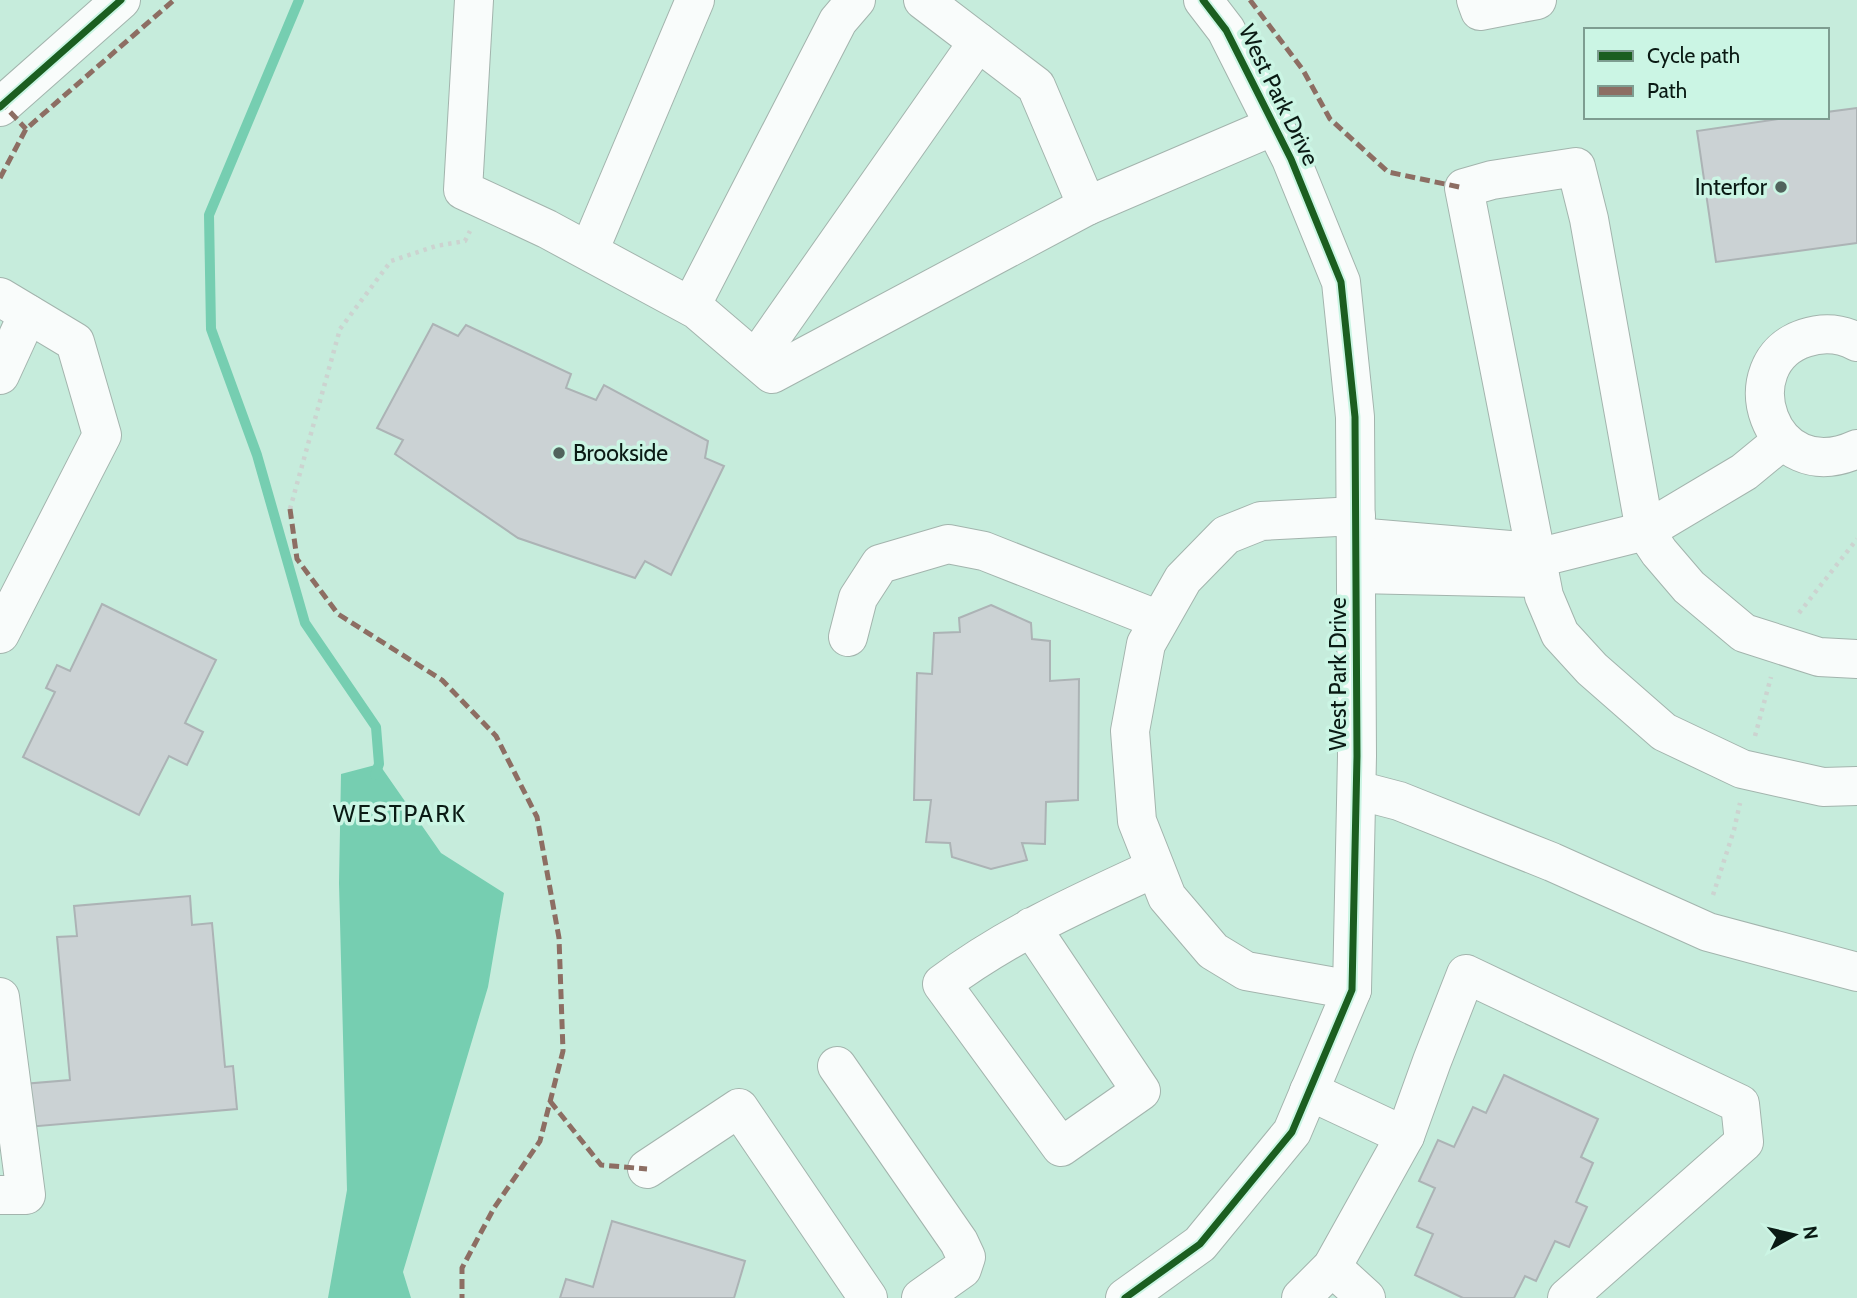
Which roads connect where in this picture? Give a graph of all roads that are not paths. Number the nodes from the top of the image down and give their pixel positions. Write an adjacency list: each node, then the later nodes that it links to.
1 (121, 0): 10 (street)
2 (474, 0): 13 (street)
3 (695, 0): 13 (street)
4 (856, 0): 15 (street)
5 (923, 0): 9 (street)
6 (1203, 0): 11 (street, West Park Drive)
7 (1476, 0): 8 (street)
8 (1536, 0)
9 (978, 42): 12 (street); 17 (street)
10 (0, 107)
11 (1274, 125): 12 (street); 21 (street, West Park Drive)
12 (1087, 206): 17 (street)
13 (589, 251): 15 (street)
14 (14, 305): 18 (street); 26 (street)
15 (691, 306): 17 (street)
16 (1857, 342): 19 (street)
17 (756, 359)
18 (0, 375)
19 (1783, 440): 20 (street); 22 (street)
20 (1857, 449)
21 (1356, 526): 23 (street); 24 (street, West Park Drive); 25 (street)
22 (1645, 531): 23 (street); 23 (street); 28 (street)
23 (1537, 563): 24 (street); 29 (street)
24 (1356, 574): 30 (street, West Park Drive)
25 (1159, 620): 27 (street); 31 (street)
26 (0, 634)
27 (848, 637)
28 (1857, 659)
29 (1857, 786)
30 (1357, 790): 33 (street); 34 (street, West Park Drive)
31 (1155, 868): 32 (street); 34 (street)
32 (1031, 927): 32 (street)
33 (1857, 972)
34 (1352, 990): 37 (street, West Park Drive)
35 (0, 997): 40 (street)
36 (837, 1066): 43 (street)
37 (1309, 1091): 38 (street); 44 (street, West Park Drive)
38 (1405, 1136): 41 (street); 47 (street)
39 (647, 1169): 42 (street)
40 (0, 1195)
41 (1332, 1267): 45 (street); 46 (street)
42 (868, 1298)
43 (921, 1298)
44 (1125, 1298)
45 (1301, 1298)
46 (1366, 1298)
47 (1567, 1298)

